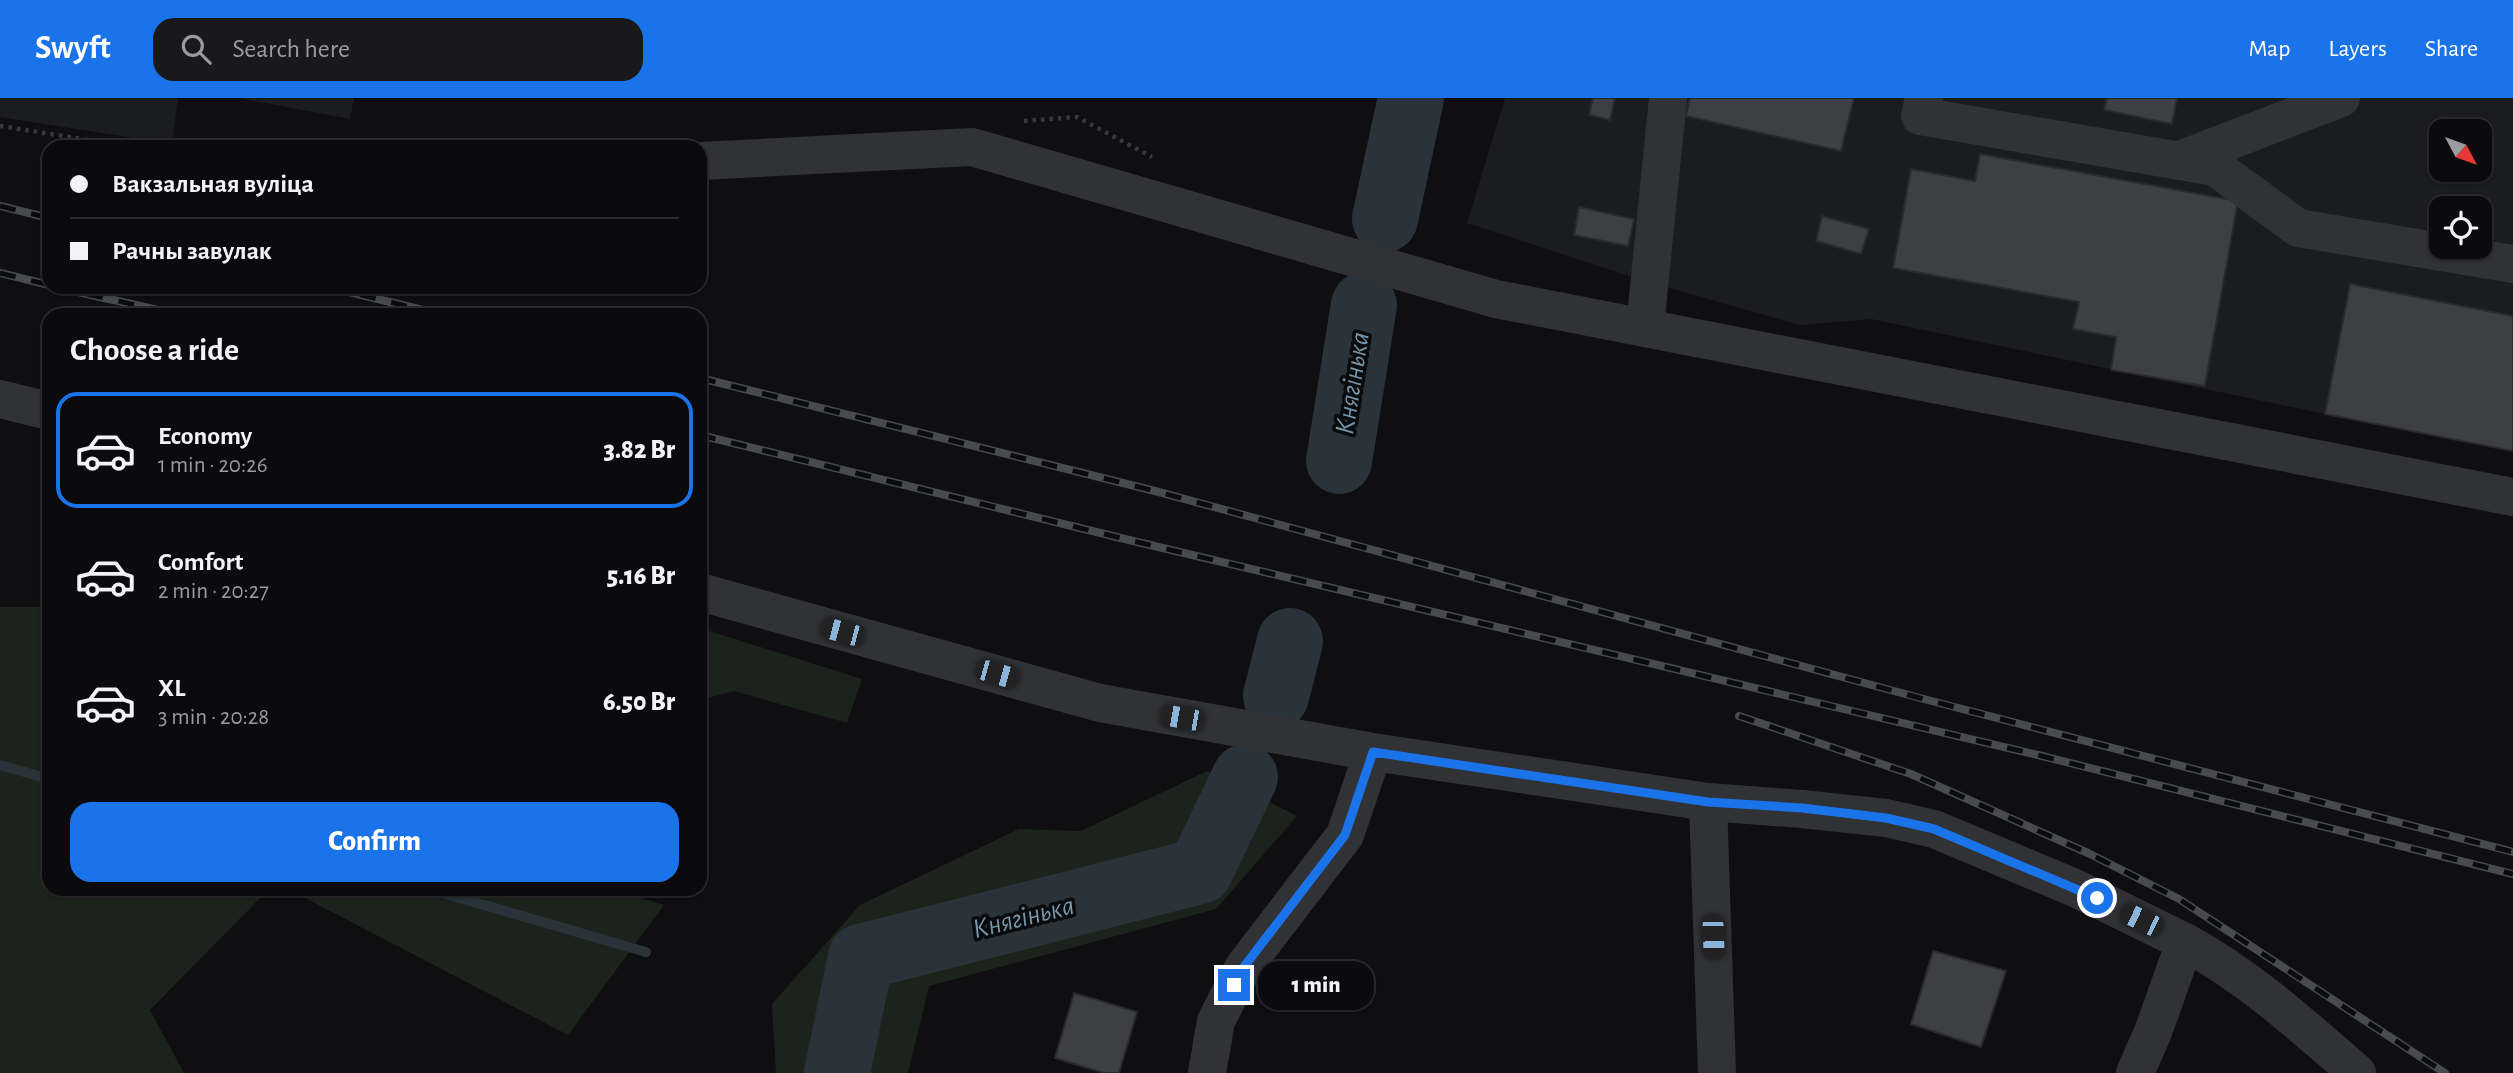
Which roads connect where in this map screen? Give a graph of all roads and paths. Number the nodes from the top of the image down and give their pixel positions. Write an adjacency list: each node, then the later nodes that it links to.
1 (1668, 98): 9 (street)
2 (1924, 98): 7 (street)
3 (2341, 98): 7 (street)
4 (0, 126): 5 (path)
5 (88, 140)
6 (707, 161): 9 (street)
7 (2176, 161): 8 (street)
8 (2513, 264)
9 (1645, 327): 12 (street)
10 (0, 399): 11 (street)
11 (42, 409)
12 (2513, 497)
13 (707, 594): 14 (street)
14 (1373, 752): 15 (street); 17 (street)
15 (1708, 802): 16 (street); 18 (street)
16 (2185, 942): 19 (street); 20 (street)
17 (1207, 1073)
18 (1717, 1073)
19 (2135, 1073)
20 (2357, 1073)

